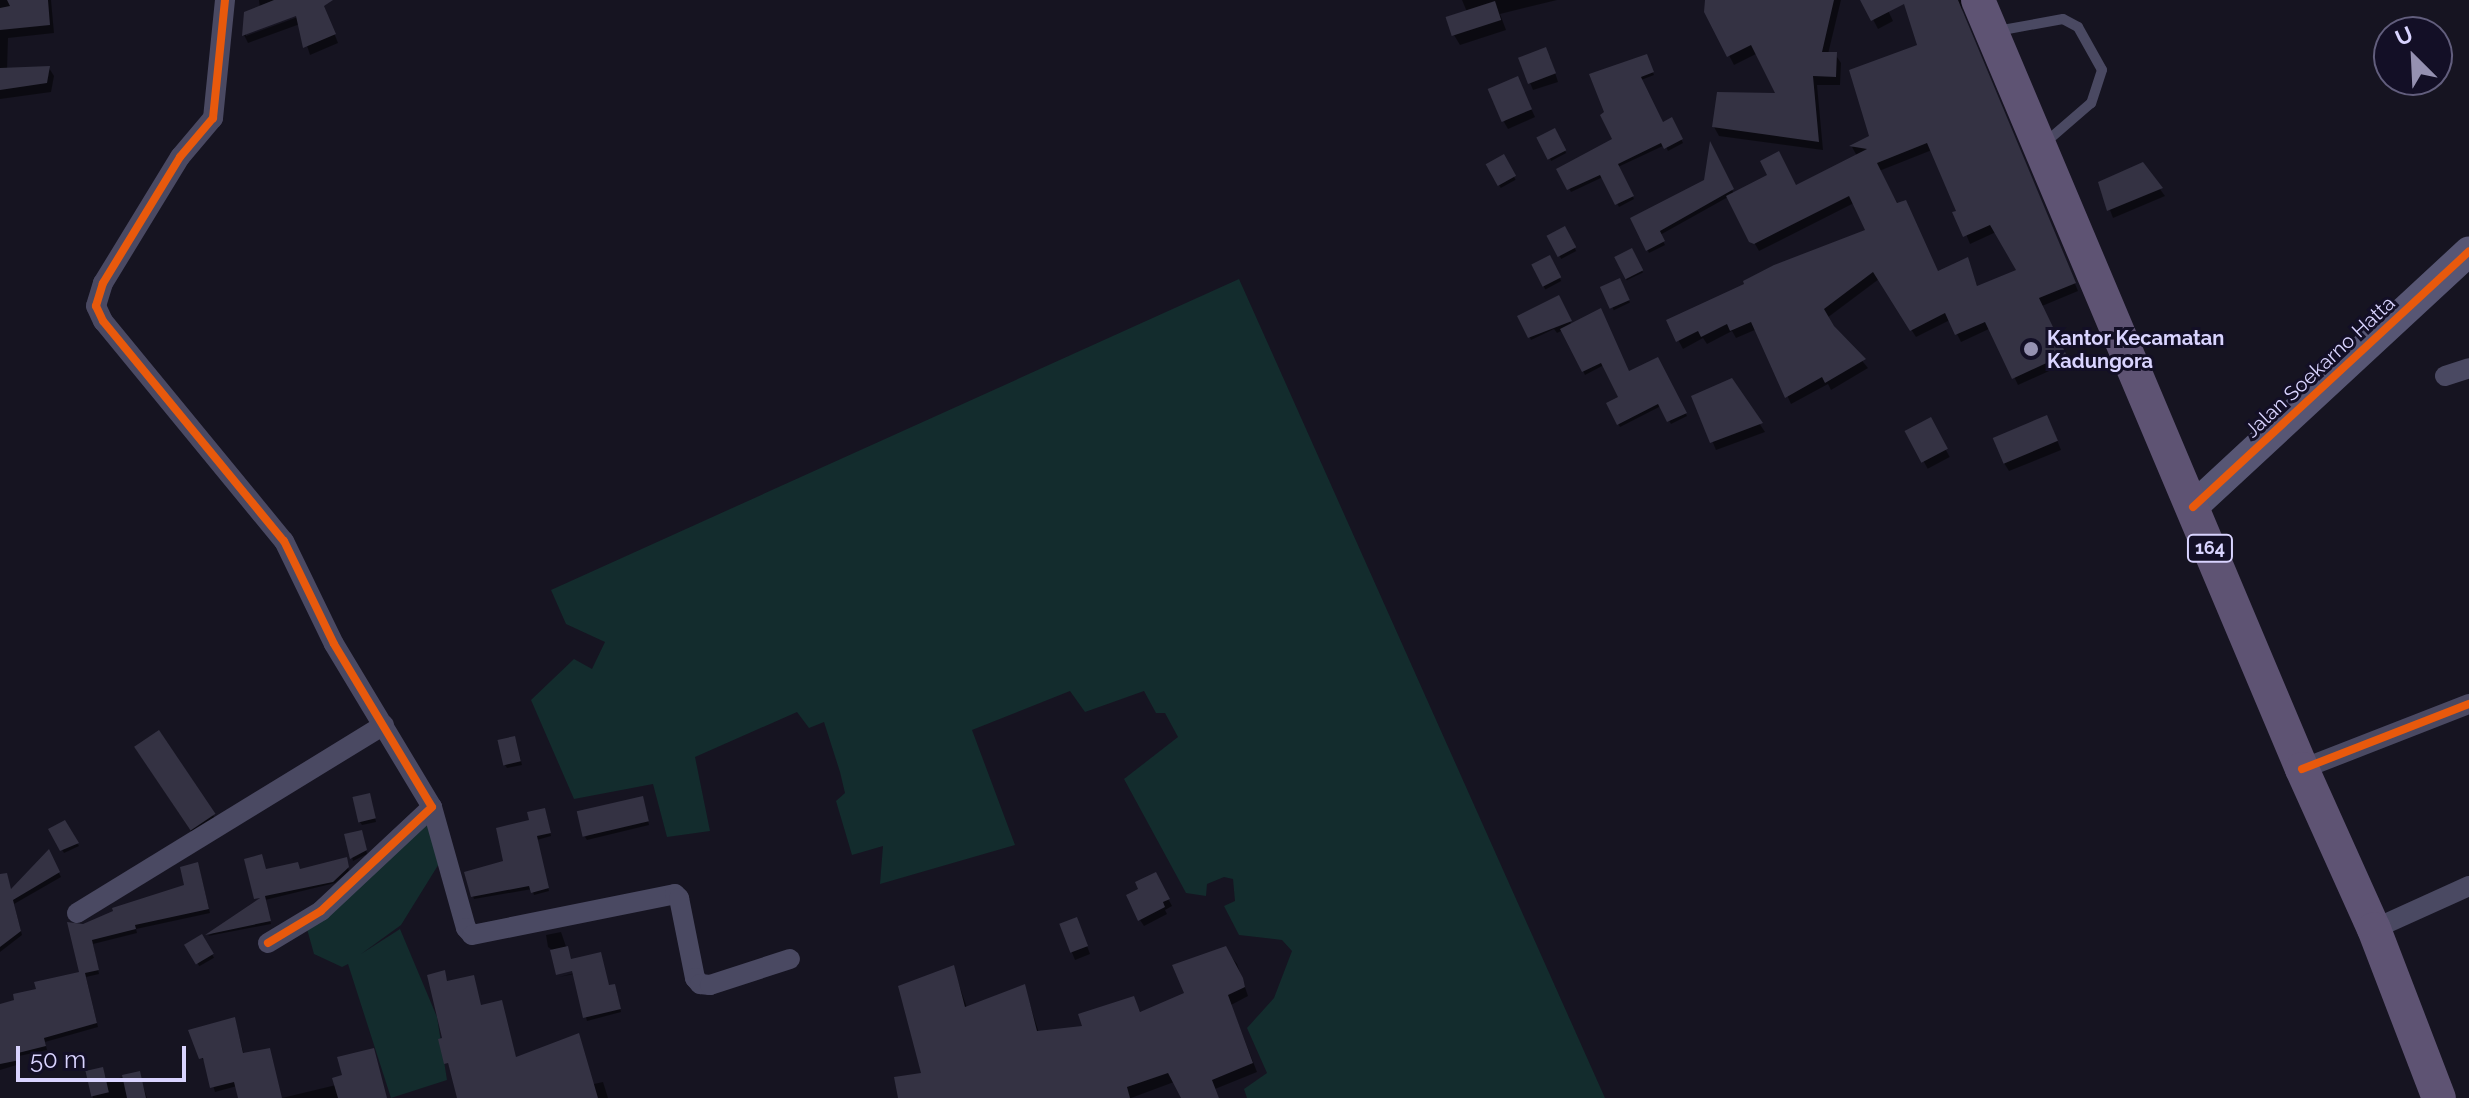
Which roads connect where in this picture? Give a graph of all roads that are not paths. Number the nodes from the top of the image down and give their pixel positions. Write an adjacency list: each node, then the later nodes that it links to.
1 (225, 0): 10 (street)
2 (1978, 0): 3 (main road, 164)
3 (1991, 32): 4 (main road, 164); 4 (lane)
4 (2040, 146): 8 (main road, 164)
5 (2469, 251): 8 (street, Jalan Soekarno Hatta)
6 (2469, 368): 7 (street)
7 (2445, 376)
8 (2193, 507): 11 (main road, 164)
9 (2469, 704): 11 (street)
10 (384, 725): 12 (street); 14 (street)
11 (2302, 769): 15 (main road, 164)
12 (432, 807): 16 (street); 17 (street)
13 (2469, 886): 15 (street)
14 (77, 913)
15 (2374, 929): 18 (main road, 164)
16 (268, 943)
17 (790, 959)
18 (2439, 1098)

